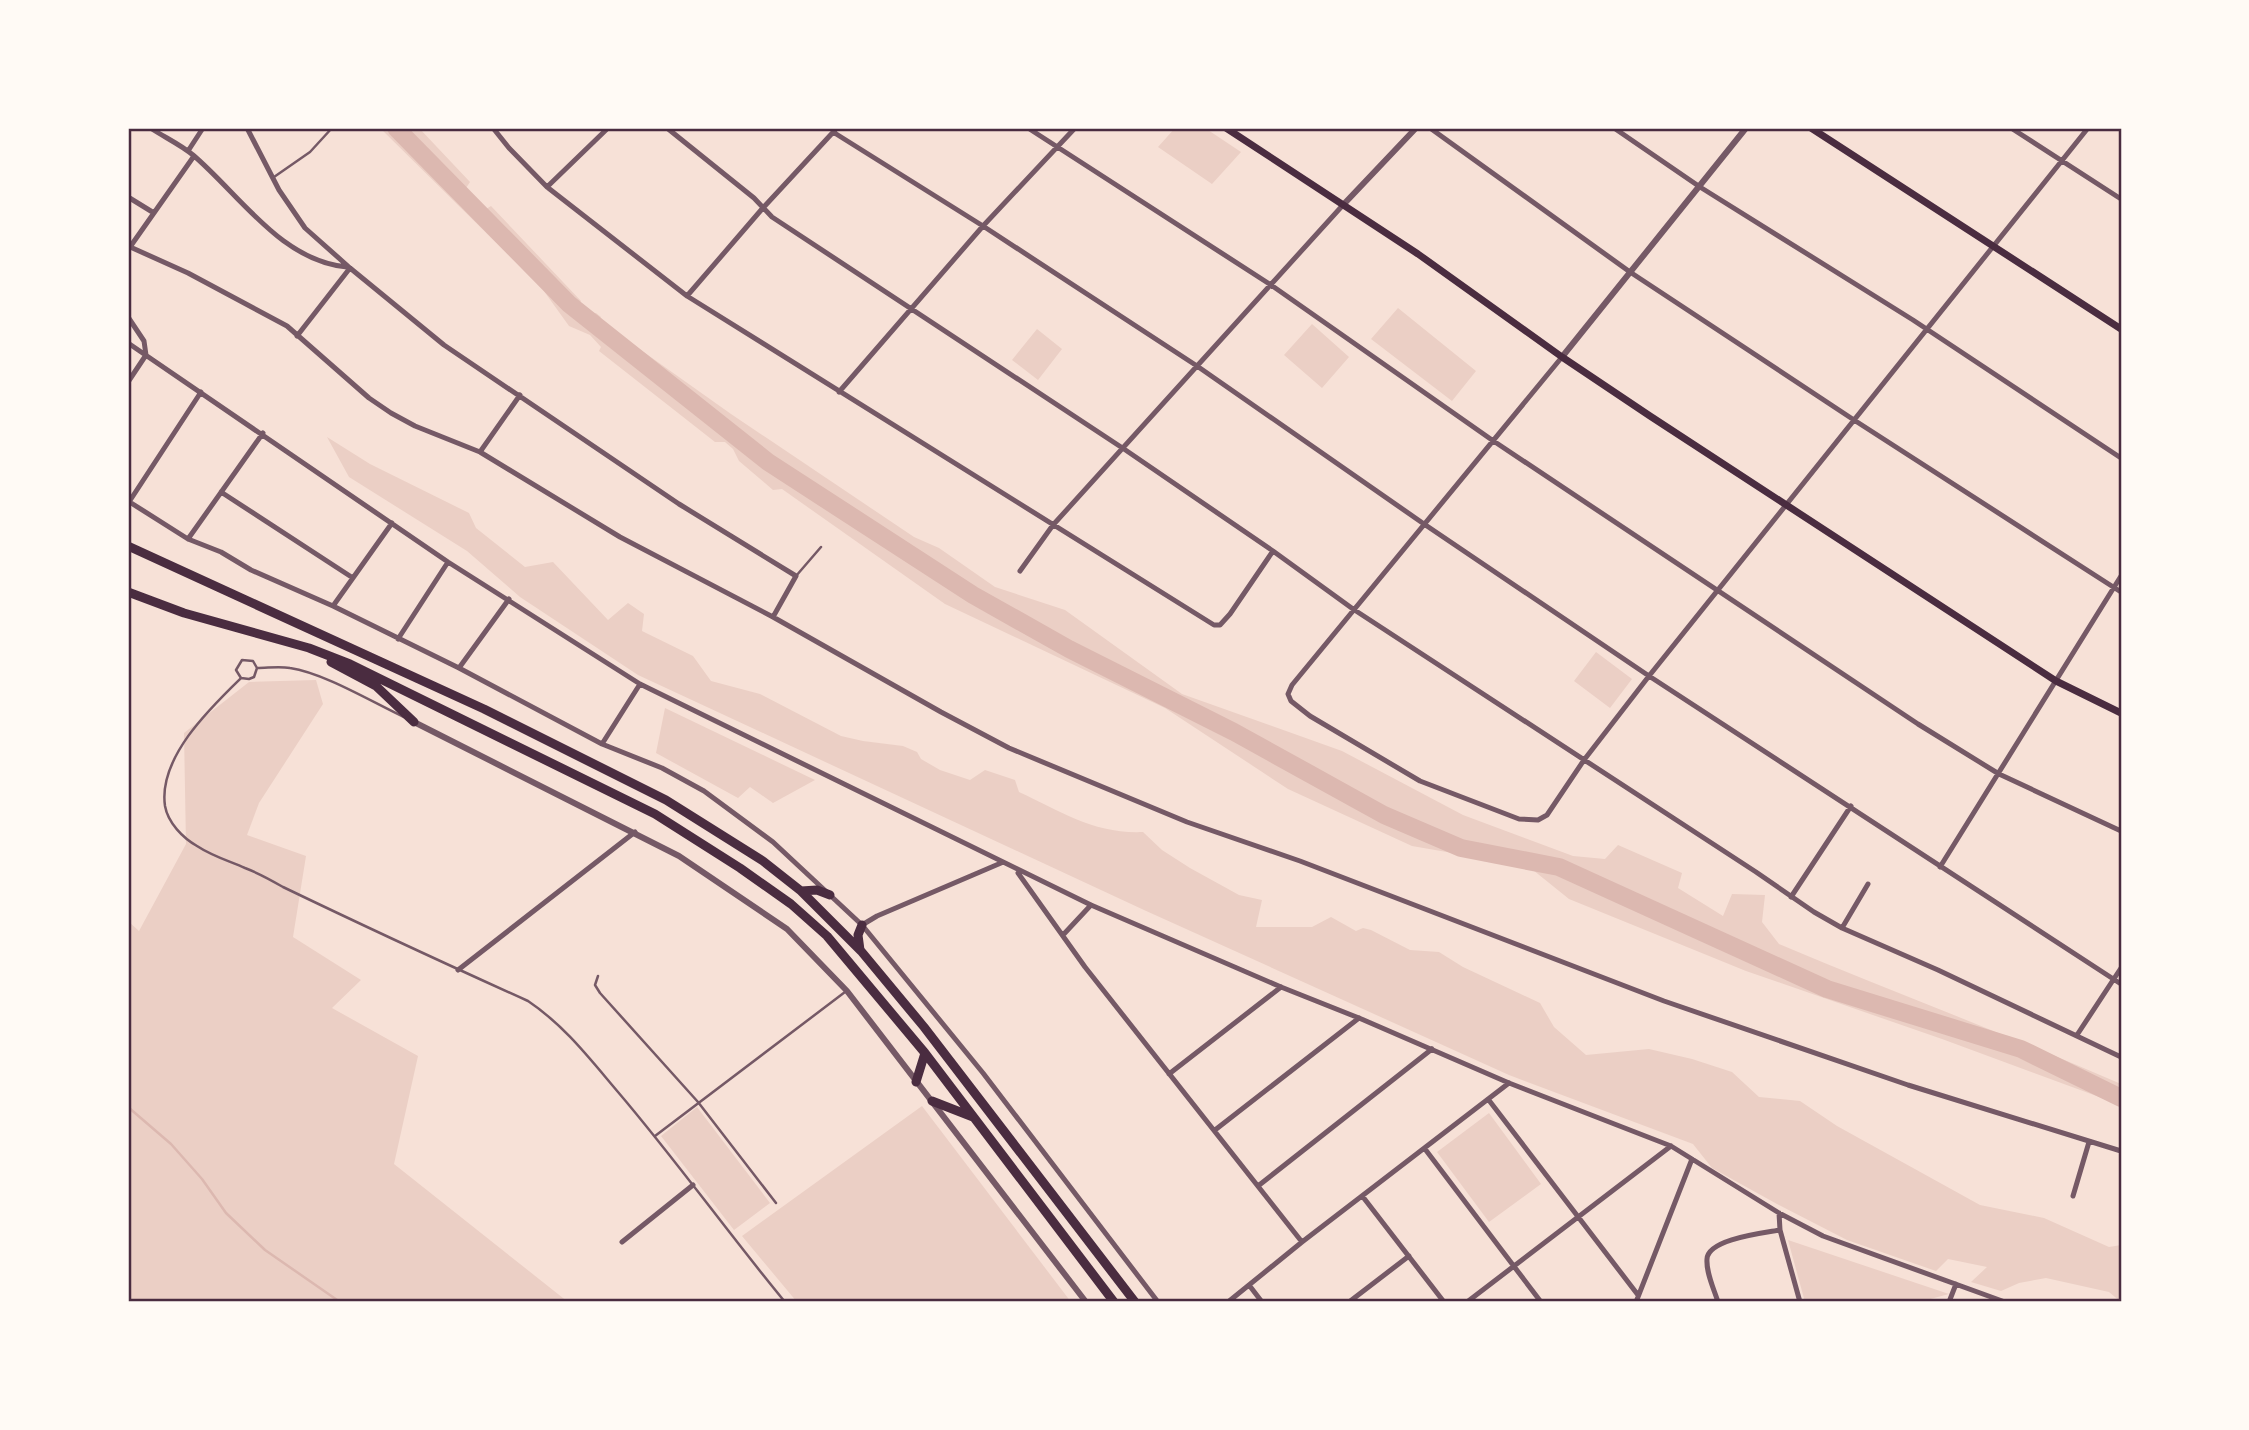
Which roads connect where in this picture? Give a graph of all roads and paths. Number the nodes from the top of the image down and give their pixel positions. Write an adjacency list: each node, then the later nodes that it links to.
1 (203, 128): 20 (street)
2 (247, 128): 23 (street)
3 (332, 128): 23 (lane)
4 (493, 128): 24 (street)
5 (608, 128): 24 (street)
6 (667, 128): 29 (street)
7 (1028, 128): 19 (street)
8 (1075, 128): 19 (street)
9 (1226, 128): 28 (main road)
10 (1416, 128): 28 (street)
11 (1430, 128): 35 (street)
12 (1614, 128): 25 (street)
13 (1746, 128): 25 (street)
14 (1811, 128): 33 (main road)
15 (2011, 128): 22 (street)
16 (2088, 128): 22 (street)
17 (152, 130): 20 (street)
18 (835, 130): 29 (street); 31 (street)
19 (1058, 147): 31 (street); 36 (street)
20 (188, 151): 21 (street)
21 (194, 156): 30 (street); 34 (street)
22 (2061, 160): 27 (street); 33 (street)
23 (274, 177): 34 (street)
24 (547, 187): 37 (street)
25 (1700, 187): 35 (street); 40 (street)
26 (128, 197): 30 (street)
27 (2121, 199)
28 (1343, 205): 36 (street); 45 (main road)
29 (762, 209): 37 (street); 38 (street)
30 (154, 213): 32 (street)
31 (983, 226): 38 (street); 46 (street)
32 (129, 247): 42 (street)
33 (1993, 247): 40 (street); 41 (main road)
34 (348, 267): 42 (street); 50 (street)
35 (1630, 272): 45 (street); 51 (street)
36 (1271, 285): 46 (street); 53 (street)
37 (687, 296): 49 (street)
38 (911, 310): 49 (street); 54 (street)
39 (128, 317): 44 (street)
40 (1926, 330): 51 (street); 56 (street)
41 (2121, 330)
42 (297, 336): 55 (street)
43 (128, 343): 44 (street)
44 (146, 355): 47 (street); 48 (street)
45 (1562, 357): 53 (street); 59 (main road)
46 (1197, 366): 54 (street); 61 (street)
47 (128, 382)
48 (201, 392): 52 (street); 58 (street)
49 (839, 392): 62 (street)
50 (520, 395): 55 (street); 69 (street)
51 (1854, 420): 59 (street); 72 (street)
52 (263, 433): 57 (street); 60 (street)
53 (1492, 440): 61 (street); 73 (street)
54 (1124, 449): 62 (street); 66 (street)
55 (480, 452): 79 (street)
56 (2121, 458)
57 (221, 492): 63 (street); 71 (street)
58 (128, 502): 63 (street)
59 (1787, 503): 73 (street); 86 (main road)
60 (393, 523): 67 (street); 71 (street)
61 (1424, 524): 78 (street); 84 (street)
62 (1053, 525): 66 (street); 68 (street)
63 (188, 539): 77 (street)
64 (128, 546): 100 (highway)
65 (821, 547): 69 (lane)
66 (1273, 551): 78 (street)
67 (448, 562): 76 (street); 80 (street)
68 (1020, 571)
69 (796, 576): 79 (street)
70 (2121, 576): 72 (street)
71 (352, 578): 77 (street)
72 (2114, 588): 75 (street); 86 (street)
73 (1718, 589): 84 (street); 92 (street)
74 (128, 592): 81 (highway)
75 (2121, 592)
76 (509, 599): 83 (street); 87 (street)
77 (333, 606): 80 (street)
78 (1353, 609): 91 (street); 91 (street)
79 (773, 617): 129 (street)
80 (398, 639): 83 (street)
81 (309, 648): 89 (highway); 118 (highway)
82 (257, 668): 85 (lane); 85 (lane); 89 (lane)
83 (459, 668): 90 (street)
84 (1649, 676): 91 (street); 93 (street)
85 (241, 678): 109 (lane)
86 (2056, 681): 88 (main road); 92 (street)
87 (640, 684): 90 (street); 96 (street)
88 (2121, 713)
89 (414, 722): 94 (street)
90 (602, 744): 101 (street)
91 (1584, 760): 102 (street)
92 (1999, 774): 95 (street); 97 (street)
93 (1851, 806): 97 (street); 102 (street)
94 (635, 831): 109 (street); 114 (street)
95 (2121, 831)
96 (1001, 863): 98 (street); 104 (street)
97 (1940, 867): 111 (street)
98 (1017, 870): 103 (street); 106 (street)
99 (1868, 884): 105 (street)
100 (801, 891): 101 (highway); 107 (highway)
101 (830, 895): 104 (street)
102 (1791, 897): 105 (street)
103 (1091, 905): 106 (street); 113 (street)
104 (862, 925): 107 (highway); 153 (street)
105 (1842, 928): 116 (street)
106 (1063, 935): 120 (street)
107 (861, 951): 152 (highway)
108 (2121, 968): 111 (street)
109 (458, 970): 128 (lane)
110 (598, 976): 125 (lane)
111 (2114, 980): 112 (street); 116 (street)
112 (2121, 984)
113 (1281, 987): 115 (street); 120 (street)
114 (847, 991): 121 (street); 125 (lane)
115 (1359, 1018): 117 (street); 127 (street)
116 (2077, 1035): 119 (street)
117 (1432, 1049): 122 (street); 135 (street)
118 (925, 1053): 121 (highway); 126 (highway)
119 (2121, 1058)
120 (1169, 1074): 127 (street)
121 (916, 1082): 124 (street)
122 (1509, 1083): 123 (street); 130 (street)
123 (1488, 1100): 131 (street); 140 (street)
124 (932, 1101): 126 (highway); 150 (street)
125 (698, 1102): 128 (lane); 138 (lane)
126 (973, 1117): 151 (highway)
127 (1215, 1130): 135 (street)
128 (655, 1136): 134 (lane)
129 (2089, 1142): 132 (street); 136 (street)
130 (1671, 1146): 133 (street); 140 (street)
131 (1425, 1149): 137 (street); 145 (street)
132 (2121, 1151)
133 (1692, 1159): 139 (street); 148 (street)
134 (693, 1185): 142 (street); 149 (lane)
135 (1258, 1186): 143 (street)
136 (2073, 1196)
137 (1363, 1197): 143 (street); 144 (street)
138 (776, 1203)
139 (1779, 1213): 141 (street); 146 (street)
140 (1579, 1216): 145 (street); 148 (street)
141 (1780, 1230): 161 (street); 162 (street)
142 (622, 1242)
143 (1302, 1242): 147 (street)
144 (1409, 1256): 156 (street); 157 (street)
145 (1514, 1266): 158 (street); 159 (street)
146 (1956, 1284): 163 (street); 164 (street)
147 (1249, 1285): 154 (street); 155 (street)
148 (1638, 1295): 160 (street)
149 (785, 1302)
150 (1086, 1302)
151 (1114, 1302)
152 (1135, 1302)
153 (1158, 1302)
154 (1228, 1302)
155 (1262, 1302)
156 (1349, 1302)
157 (1444, 1302)
158 (1467, 1302)
159 (1541, 1302)
160 (1636, 1302)
161 (1718, 1302)
162 (1800, 1302)
163 (1950, 1302)
164 (2005, 1302)

